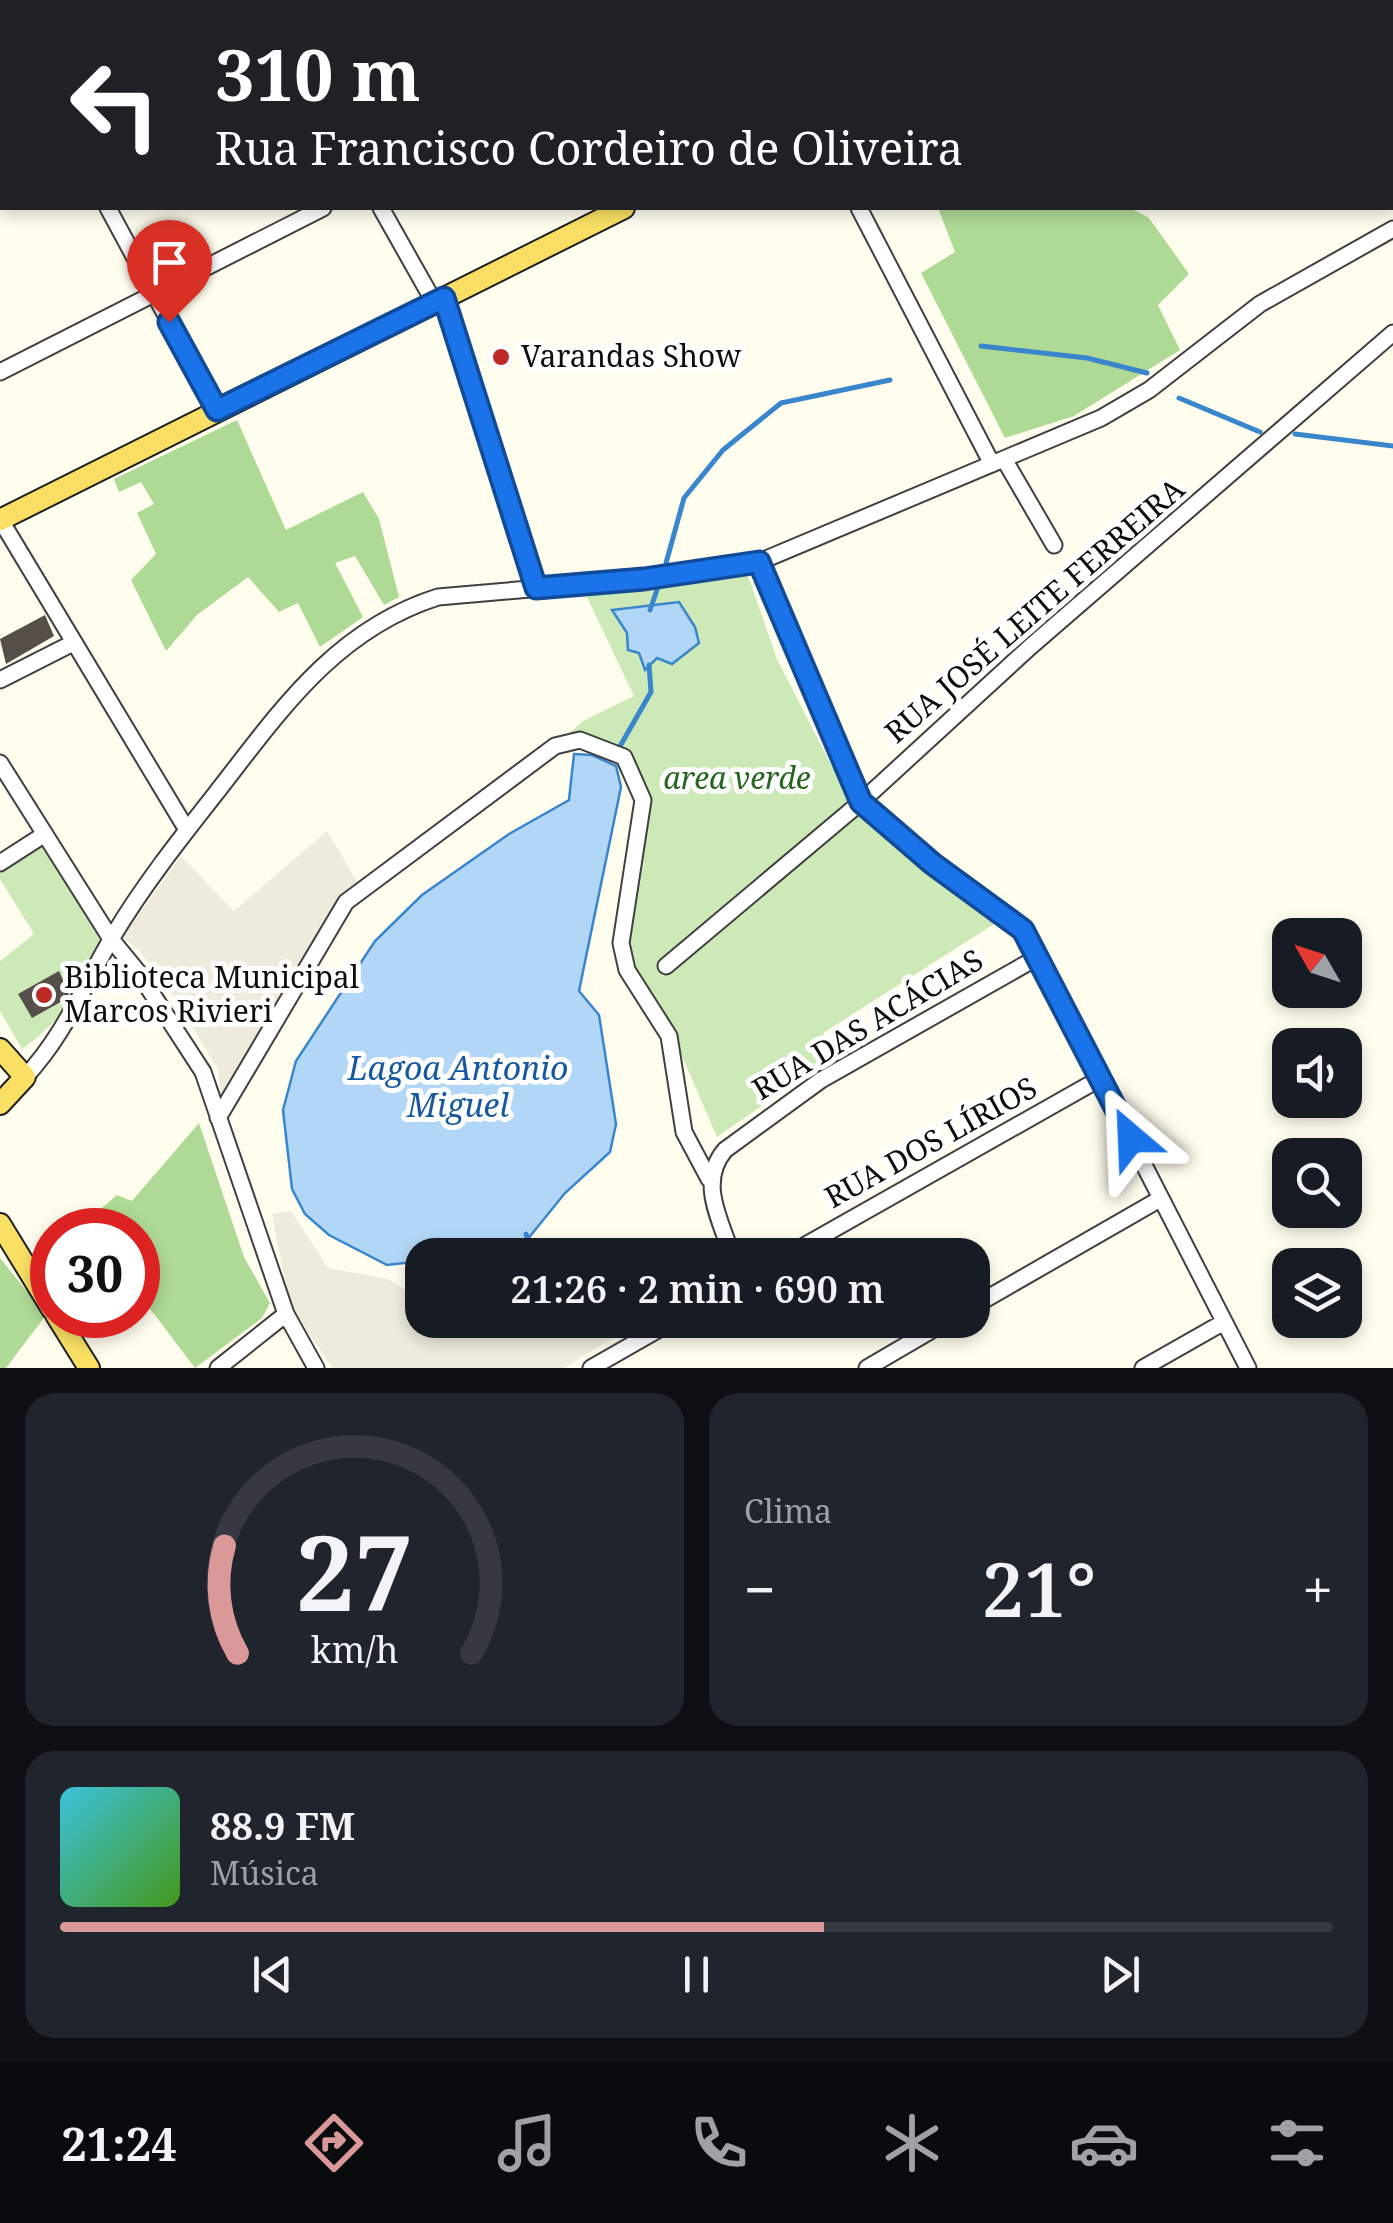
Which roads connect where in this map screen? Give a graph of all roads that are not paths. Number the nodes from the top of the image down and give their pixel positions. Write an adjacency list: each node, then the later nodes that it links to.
1 (109, 210): 7 (street)
2 (319, 210): 7 (street)
3 (382, 210): 8 (street)
4 (620, 210): 8 (main road)
5 (860, 210): 12 (street)
6 (1393, 229): 12 (street)
7 (153, 293): 10 (street); 11 (street)
8 (439, 300): 11 (main road); 16 (street)
9 (1393, 333): 20 (street, RUA JOSÉ LEITE FERREIRA)
10 (0, 372)
11 (217, 410): 13 (main road)
12 (998, 461): 14 (street); 15 (street)
13 (0, 520): 17 (street)
14 (1054, 545)
15 (759, 562): 16 (street); 20 (street)
16 (536, 588): 21 (street)
17 (73, 643): 18 (street); 21 (street)
18 (0, 680)
19 (0, 763): 22 (street)
20 (861, 802): 25 (street); 26 (street, RUA JOSÉ LEITE FERREIRA)
21 (187, 830): 24 (street)
22 (45, 834): 23 (street); 24 (street)
23 (0, 863)
24 (111, 939): 28 (street); 31 (street)
25 (1038, 956): 29 (street); 32 (street, RUA DAS ACÁCIAS)
26 (666, 966)
27 (0, 1049): 28 (main road)
28 (25, 1077): 30 (main road)
29 (1102, 1078): 33 (street); 36 (street, RUA DOS LÍRIOS)
30 (1, 1099)
31 (218, 1118): 32 (street); 39 (street)
32 (710, 1180): 35 (street)
33 (1160, 1198): 38 (street); 40 (street)
34 (0, 1224): 37 (main road)
35 (727, 1238)
36 (818, 1238)
37 (30, 1272)
38 (990, 1297)
39 (286, 1314): 45 (street); 46 (street)
40 (1224, 1322): 49 (street); 50 (street)
41 (71, 1338): 44 (main road)
42 (642, 1338): 47 (street)
43 (918, 1338): 48 (street)
44 (90, 1368)
45 (218, 1368)
46 (316, 1368)
47 (590, 1368)
48 (866, 1368)
49 (1143, 1368)
50 (1248, 1368)

